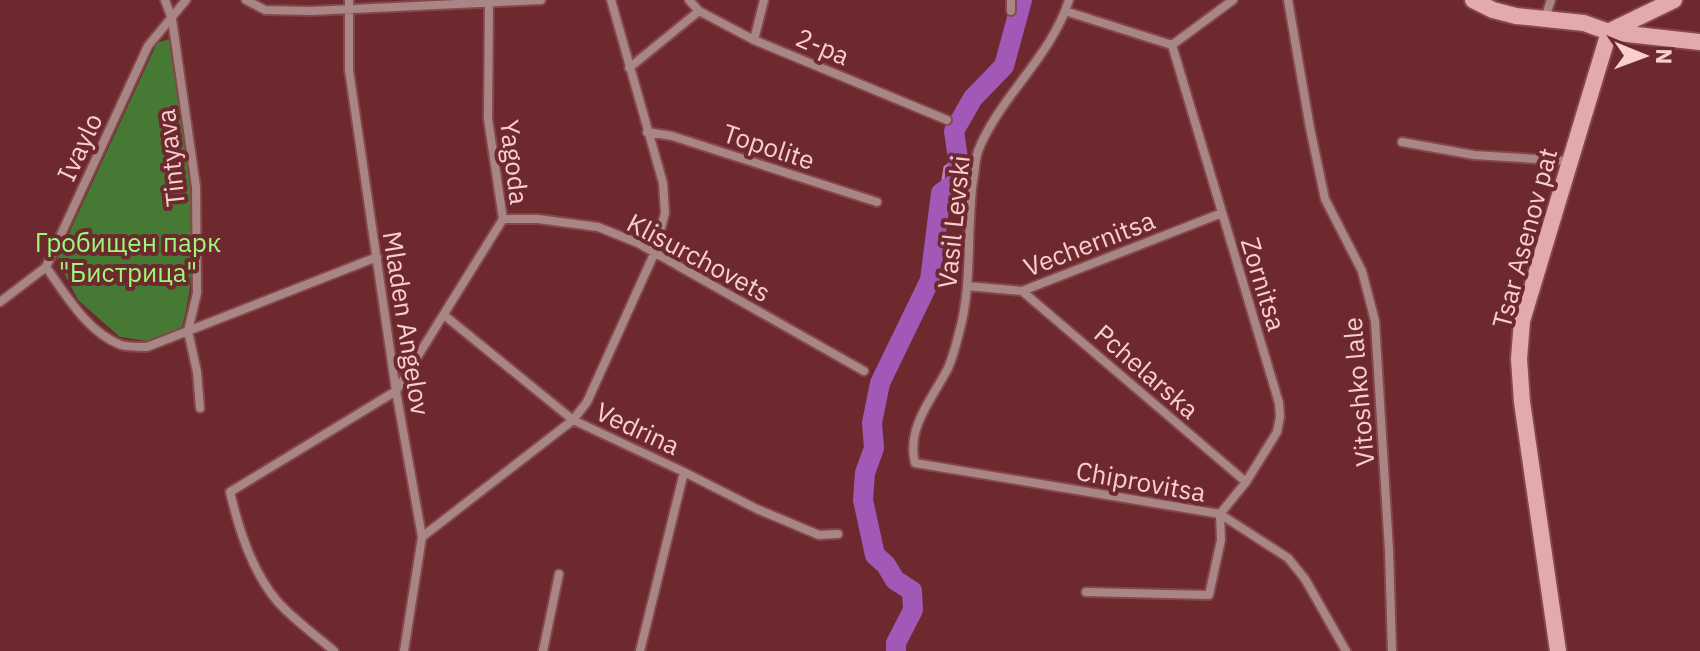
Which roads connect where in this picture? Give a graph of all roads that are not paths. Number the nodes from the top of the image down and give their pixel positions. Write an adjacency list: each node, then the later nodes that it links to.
1 (165, 0): 20 (street, Tintyava)
2 (186, 0): 20 (street, Ivaylo)
3 (246, 0): 16 (street)
4 (541, 0): 15 (street)
5 (611, 0): 26 (street)
6 (689, 0): 17 (street, 2-ра)
7 (764, 0): 23 (street)
8 (1011, 0): 18 (street)
9 (1069, 0): 19 (street, Vasil Levski)
10 (1233, 0): 25 (street)
11 (1288, 0): 59 (street, Vitoshko lale)
12 (1473, 0): 21 (street)
13 (1551, 0): 21 (street)
14 (1674, 0): 22 (street)
15 (489, 1): 16 (street); 33 (street, Yagoda)
16 (349, 5): 35 (street, Mladen Angelov)
17 (699, 11): 23 (street, 2-ра); 26 (street)
18 (1011, 11)
19 (1065, 11): 25 (street); 37 (street, Vasil Levski)
20 (172, 19): 36 (street, Ivaylo); 41 (street, Tintyava)
21 (1544, 21): 22 (street)
22 (1609, 32): 24 (street); 30 (street, Tsar Asenov pat)
23 (754, 40): 27 (street, 2-ра)
24 (1700, 42)
25 (1172, 45): 32 (street, Zornitsa)
26 (629, 68): 28 (street)
27 (947, 120)
28 (647, 132): 31 (street, Topolite); 34 (street)
29 (1402, 142): 30 (street)
30 (1569, 161): 60 (street, Tsar Asenov pat)
31 (877, 202)
32 (1222, 213): 38 (street, Vechernitsa); 48 (street, Zornitsa)
33 (503, 219): 34 (street, Klisurchovets); 40 (street, Yagoda)
34 (654, 254): 42 (street, Klisurchovets); 45 (street)
35 (377, 257): 41 (street); 43 (street, Mladen Angelov)
36 (46, 267): 39 (street, Ivaylo); 41 (street)
37 (967, 286): 38 (street, Vechernitsa); 46 (street, Vasil Levski)
38 (1022, 291): 48 (street, Pchelarska)
39 (0, 302)
40 (444, 315): 43 (street, Yagoda); 45 (street, Vedrina)
41 (188, 331): 44 (street, Tintyava)
42 (864, 371)
43 (396, 391): 51 (street, Mladen Angelov); 54 (street, Yagoda)
44 (200, 408)
45 (573, 420): 47 (street, Vedrina); 51 (street)
46 (915, 463): 49 (street, Chiprovitsa)
47 (684, 472): 50 (street, Vedrina); 57 (street)
48 (1246, 482): 49 (street, Zornitsa)
49 (1220, 514): 53 (street); 58 (street, Chiprovitsa)
50 (838, 534)
51 (422, 537): 55 (street, Mladen Angelov)
52 (559, 574): 56 (street)
53 (1086, 592)
54 (334, 651)
55 (404, 651)
56 (543, 651)
57 (640, 651)
58 (1346, 651)
59 (1392, 651)
60 (1558, 651)

